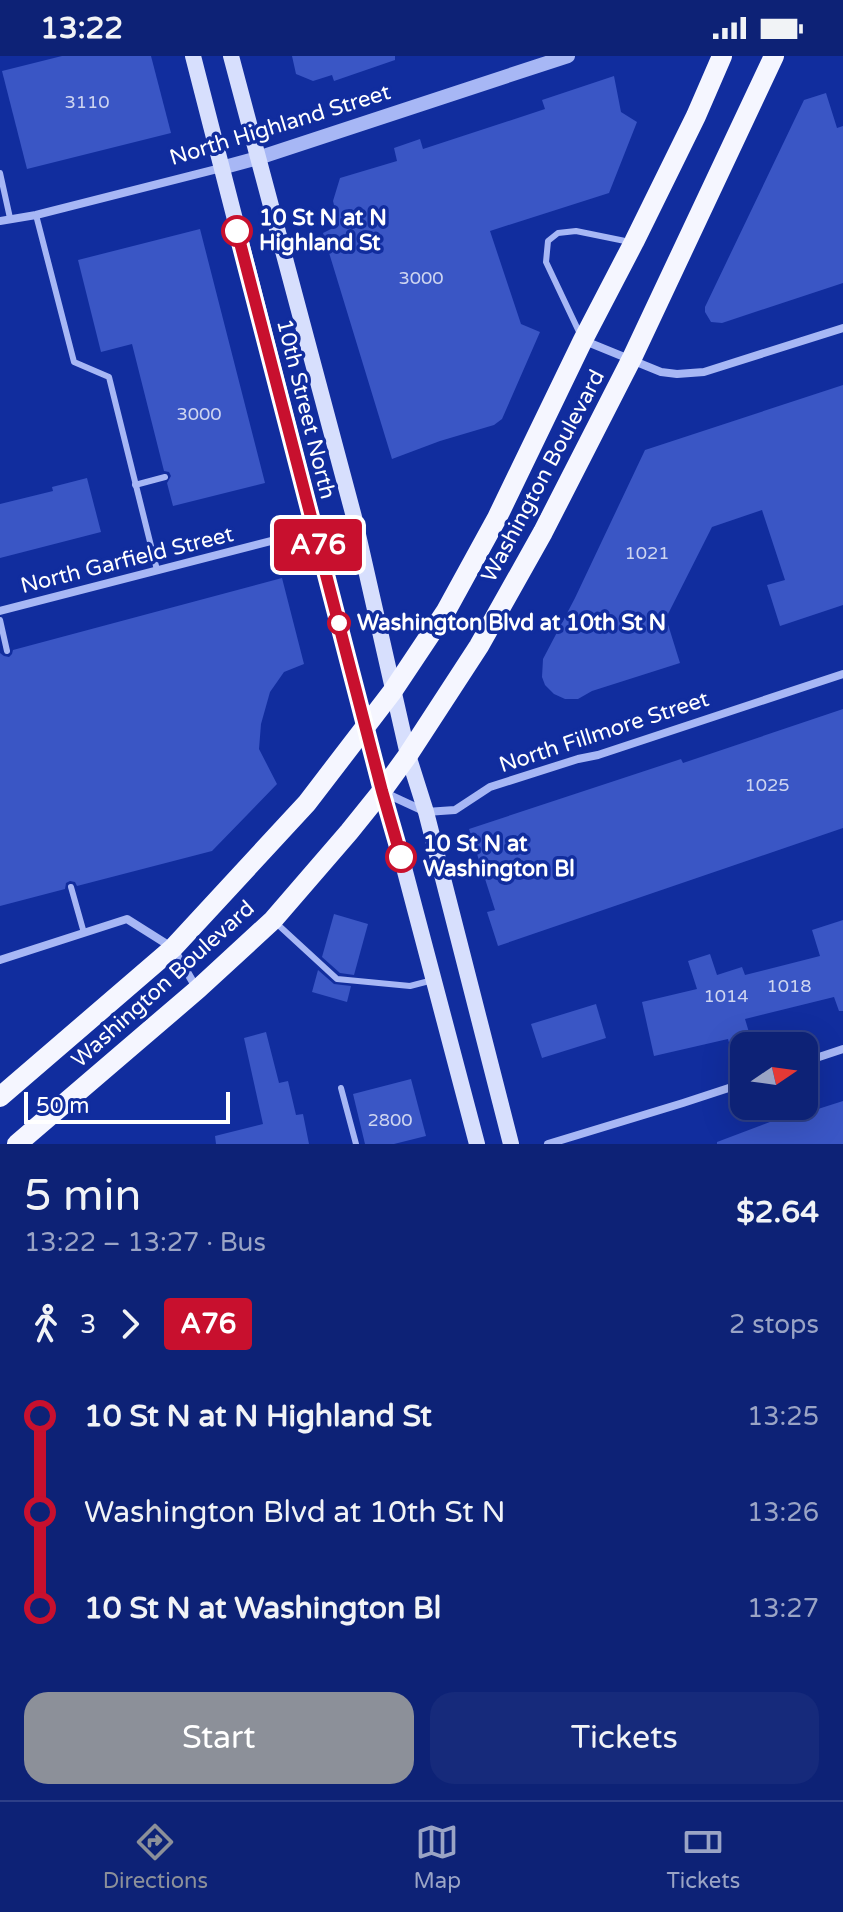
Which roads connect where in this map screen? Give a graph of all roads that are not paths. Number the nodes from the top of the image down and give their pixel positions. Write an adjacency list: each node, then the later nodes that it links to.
1 (193, 56): 7 (main road, 10th Street North)
2 (231, 56): 6 (main road, 10th Street North)
3 (722, 56): 12 (main road, Washington Boulevard)
4 (774, 56): 15 (main road, Washington Boulevard)
5 (565, 57): 6 (street, North Highland Street)
6 (258, 158): 7 (street, North Highland Street); 18 (main road, 10th Street North)
7 (221, 168): 9 (street, North Highland Street); 19 (main road, 10th Street North)
8 (0, 173): 10 (lane)
9 (36, 215): 10 (street, North Highland Street); 17 (lane)
10 (10, 218): 11 (street, North Highland Street)
11 (0, 221)
12 (634, 242): 14 (main road, Washington Boulevard); 14 (lane)
13 (843, 328): 15 (street)
14 (583, 340): 15 (street); 25 (main road, Washington Boulevard)
15 (632, 358): 27 (main road, Washington Boulevard)
16 (165, 477): 17 (lane)
17 (135, 485): 20 (lane)
18 (354, 517): 19 (street, North Garfield Street); 25 (main road, 10th Street North)
19 (314, 530): 20 (street, North Garfield Street); 26 (main road, 10th Street North)
20 (157, 570): 21 (street, North Garfield Street)
21 (0, 611)
22 (0, 620): 23 (lane)
23 (7, 651)
24 (843, 674): 29 (street, North Fillmore Street)
25 (392, 692): 26 (main road, Washington Boulevard); 27 (main road, 10th Street North)
26 (366, 729): 28 (main road, 10th Street North); 33 (main road, Washington Boulevard)
27 (408, 755): 28 (main road, Washington Boulevard); 29 (main road, 10th Street North)
28 (382, 791): 29 (street); 31 (main road, Washington Boulevard); 35 (main road, 10th Street North)
29 (426, 812): 45 (main road, 10th Street North)
30 (71, 887): 32 (lane)
31 (273, 920): 35 (lane); 36 (main road, Washington Boulevard)
32 (84, 933): 33 (street); 34 (street)
33 (173, 948): 36 (street); 41 (main road, Washington Boulevard)
34 (0, 960)
35 (434, 979): 44 (main road, 10th Street North)
36 (198, 989): 42 (main road, Washington Boulevard)
37 (843, 1049): 38 (street)
38 (818, 1057)
39 (341, 1088): 43 (lane)
40 (730, 1088): 46 (street)
41 (0, 1097)
42 (17, 1144)
43 (356, 1144)
44 (477, 1144)
45 (511, 1144)
46 (548, 1144)

